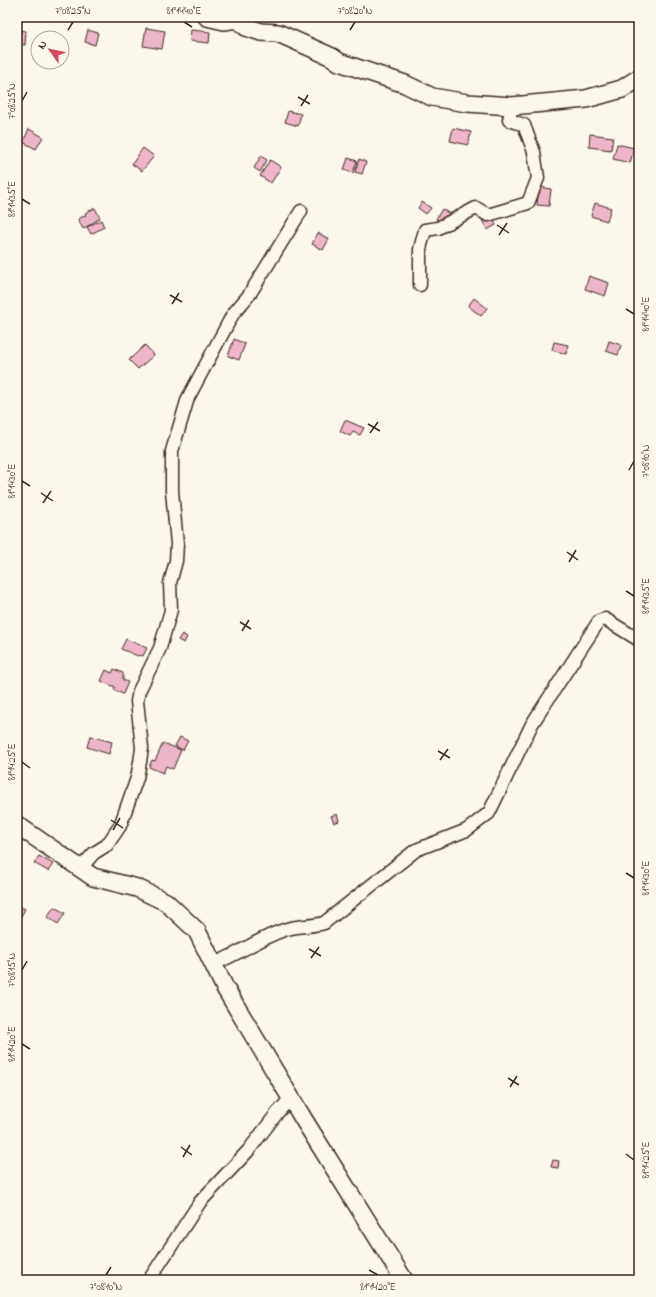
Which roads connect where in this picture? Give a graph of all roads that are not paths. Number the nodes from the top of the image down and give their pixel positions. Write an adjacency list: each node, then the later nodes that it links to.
1 (207, 17): 2 (main road)
2 (237, 18): 4 (main road)
3 (639, 78): 4 (main road)
4 (512, 106): 6 (street)
5 (301, 210): 9 (street)
6 (420, 285)
7 (639, 640): 10 (street)
8 (17, 825): 9 (main road)
9 (83, 870): 10 (main road)
10 (213, 964): 11 (main road)
11 (291, 1098): 12 (street); 13 (main road)
12 (150, 1280)
13 (404, 1280)

